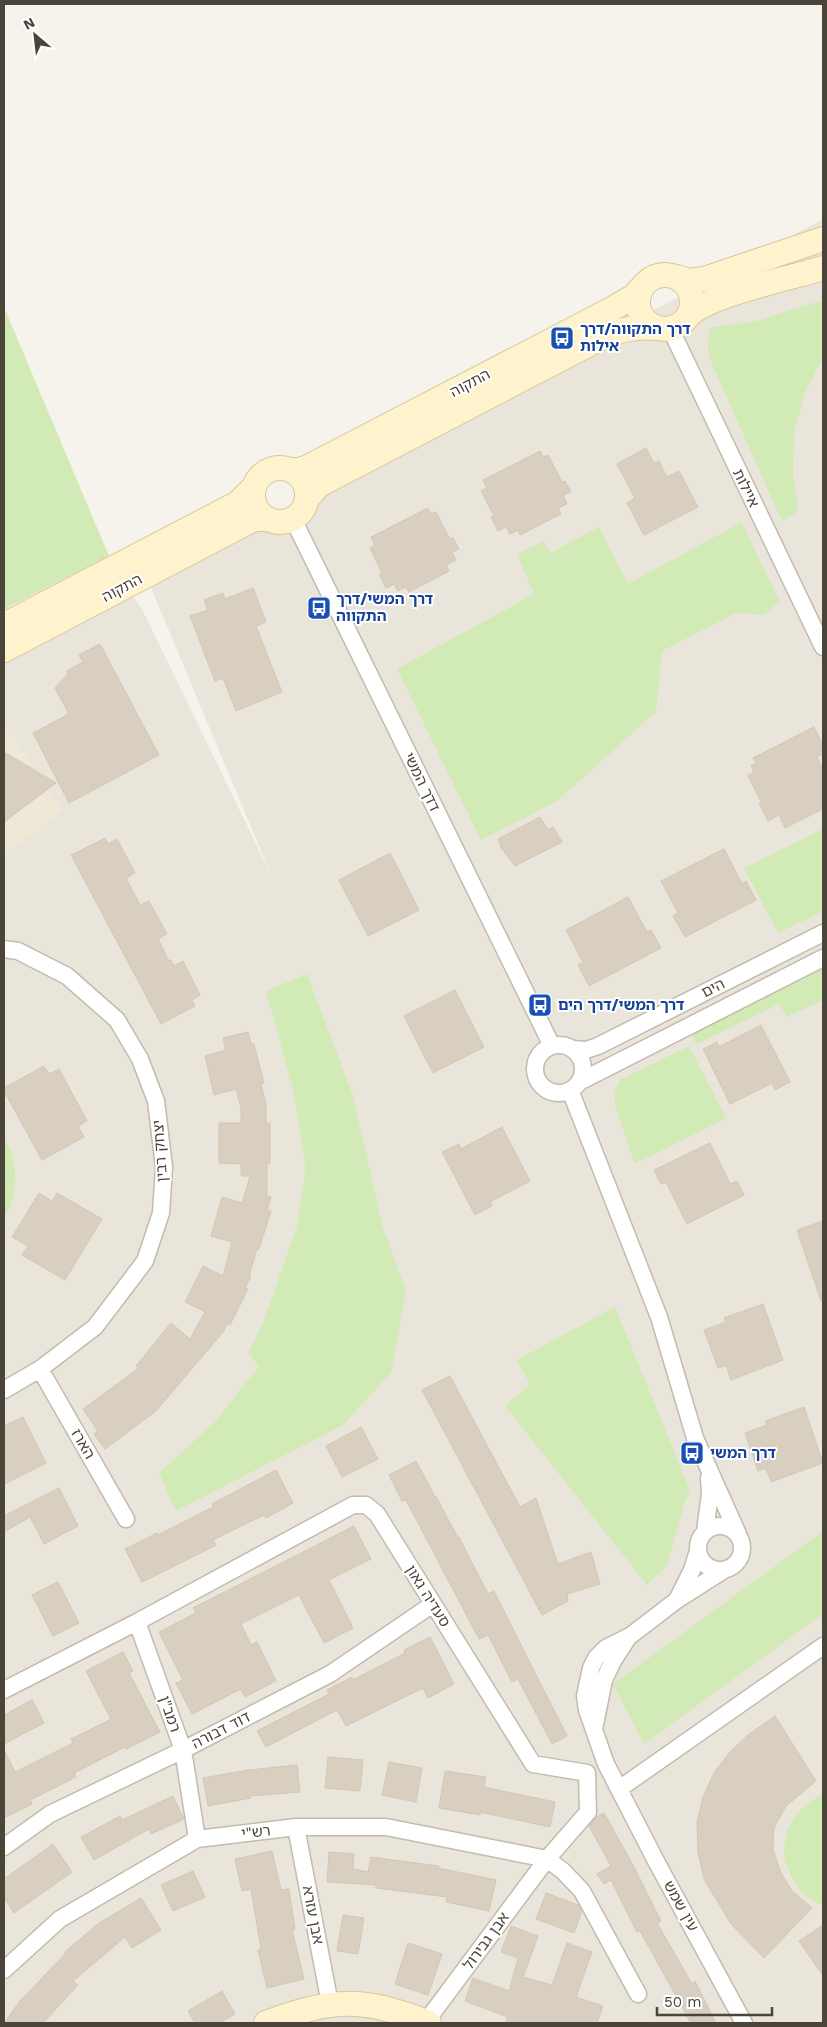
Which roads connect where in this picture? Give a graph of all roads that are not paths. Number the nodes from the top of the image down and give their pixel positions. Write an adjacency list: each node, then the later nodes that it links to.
1 (823, 239): 3 (street)
2 (823, 268): 5 (street)
3 (677, 277): 4 (street); 5 (street)
4 (643, 286): 5 (street); 6 (street, התקוה)
5 (671, 324): 8 (street, התקוה); 12 (street, איילות)
6 (292, 470): 7 (street); 8 (street)
7 (254, 487): 9 (street); 11 (street, התקוה)
8 (307, 499): 10 (street)
9 (268, 519): 10 (street); 13 (street, התקוה)
10 (293, 519): 17 (street, דדך המשי)
11 (4, 625)
12 (823, 647)
13 (4, 650)
14 (823, 933): 18 (street, הים)
15 (4, 949): 20 (street, יצחק רבין)
16 (823, 958): 19 (street, הים)
17 (552, 1046): 18 (street); 19 (street)
18 (573, 1049): 19 (street)
19 (574, 1086): 22 (street)
20 (40, 1369): 21 (street, יצחק רבין); 23 (street, הארז)
21 (4, 1390)
22 (709, 1470): 24 (street); 25 (street)
23 (126, 1519)
24 (705, 1531): 25 (street); 26 (street)
25 (738, 1534): 27 (street)
26 (698, 1551): 27 (street); 28 (street)
27 (724, 1570): 28 (street)
28 (677, 1600): 34 (street, עין שמש)
29 (432, 1604): 30 (street, סעדיה גאון); 33 (street, דוד דבורה); 38 (street, סעדיה גאון)
30 (137, 1622): 32 (street, סעדיה גאון); 33 (street, רמב"ן)
31 (823, 1646): 34 (street)
32 (4, 1690)
33 (182, 1750): 36 (street, רמב"ן); 37 (street, דוד דבורה)
34 (619, 1788): 44 (street, עין שמש)
35 (296, 1826): 36 (street, רש"י); 38 (street, רש"י); 41 (street, אבן עזרא)
36 (197, 1839): 39 (street, רש"י)
37 (4, 1846)
38 (547, 1859): 40 (street); 43 (street, אבן גבירול)
39 (4, 1970)
40 (638, 1994)
41 (330, 2004): 42 (street); 43 (street)
42 (266, 2023)
43 (427, 2023)
44 (744, 2023)

